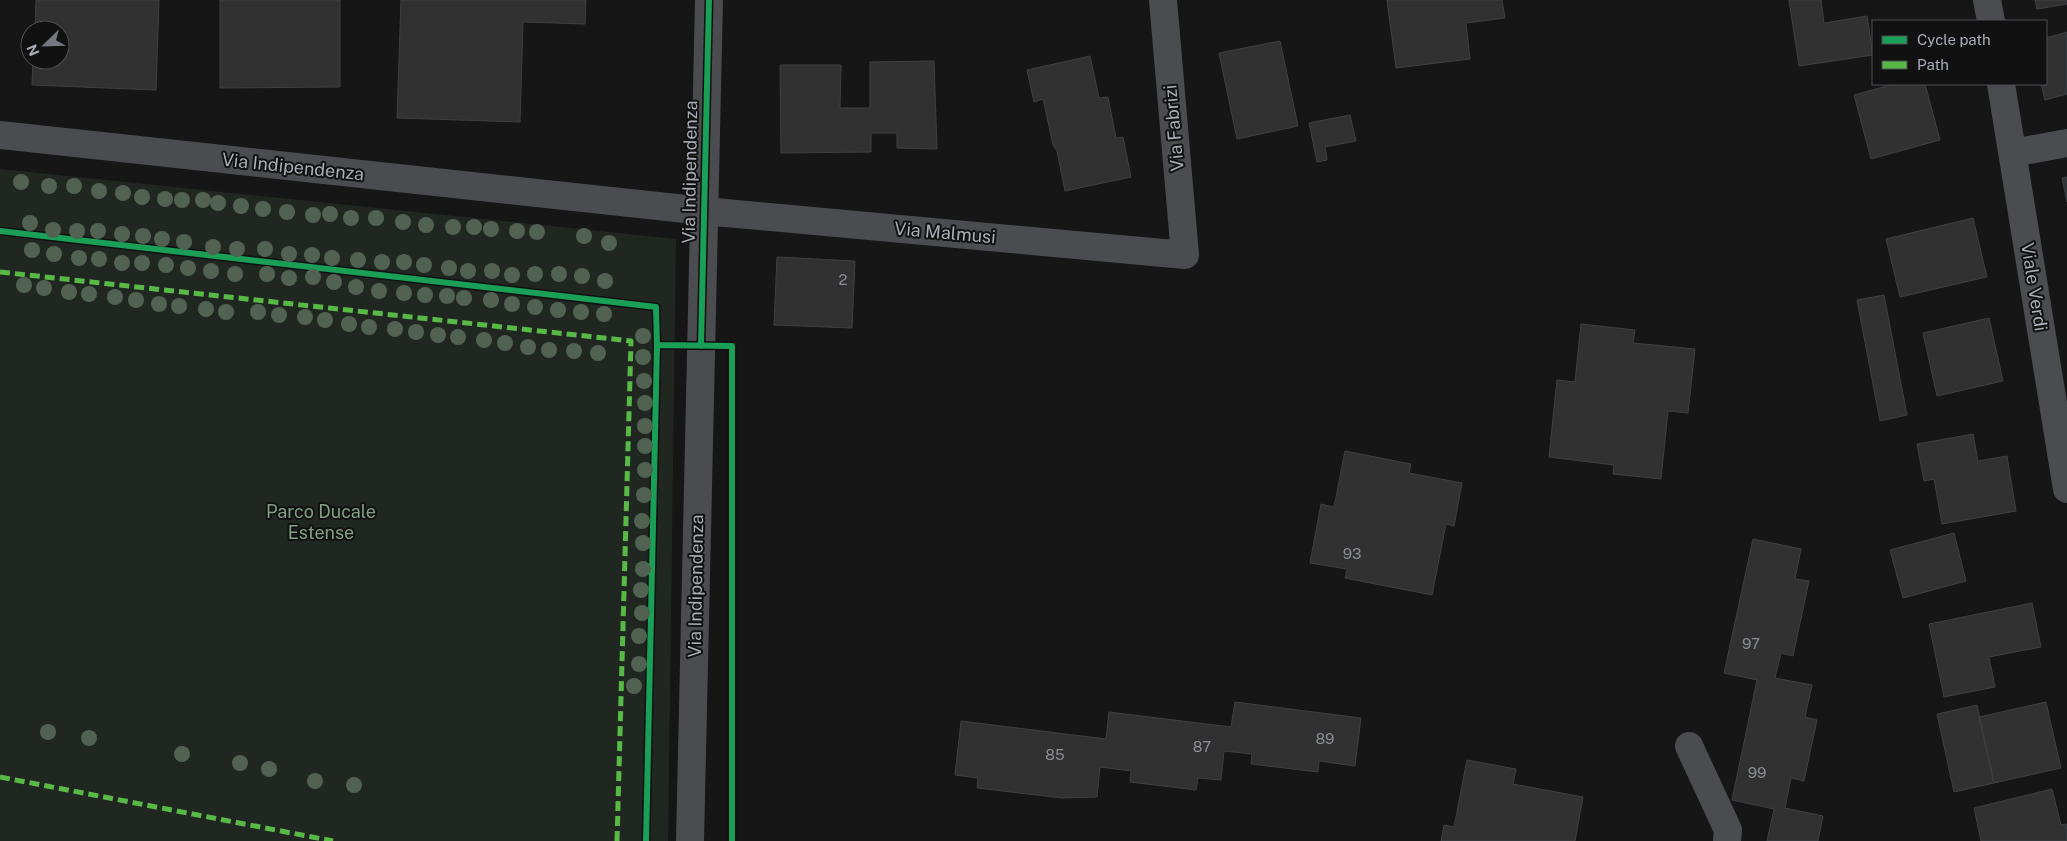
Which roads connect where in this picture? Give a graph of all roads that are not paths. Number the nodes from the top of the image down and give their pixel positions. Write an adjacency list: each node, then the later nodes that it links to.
1 (709, 0): 9 (street, Via Indipendenza)
2 (1163, 0): 10 (street, Via Fabrizi)
3 (1987, 0): 4 (street)
4 (1991, 20)
5 (2001, 85): 8 (street, Viale Verdi)
6 (0, 136): 9 (street, Via Indipendenza)
7 (2067, 143): 8 (street)
8 (2013, 153): 11 (street, Viale Verdi)
9 (704, 211): 10 (street, Via Malmusi); 13 (street, Via Indipendenza)
10 (1184, 255)
11 (2067, 490)
12 (1689, 746): 14 (street)
13 (690, 841)
14 (1727, 841)

